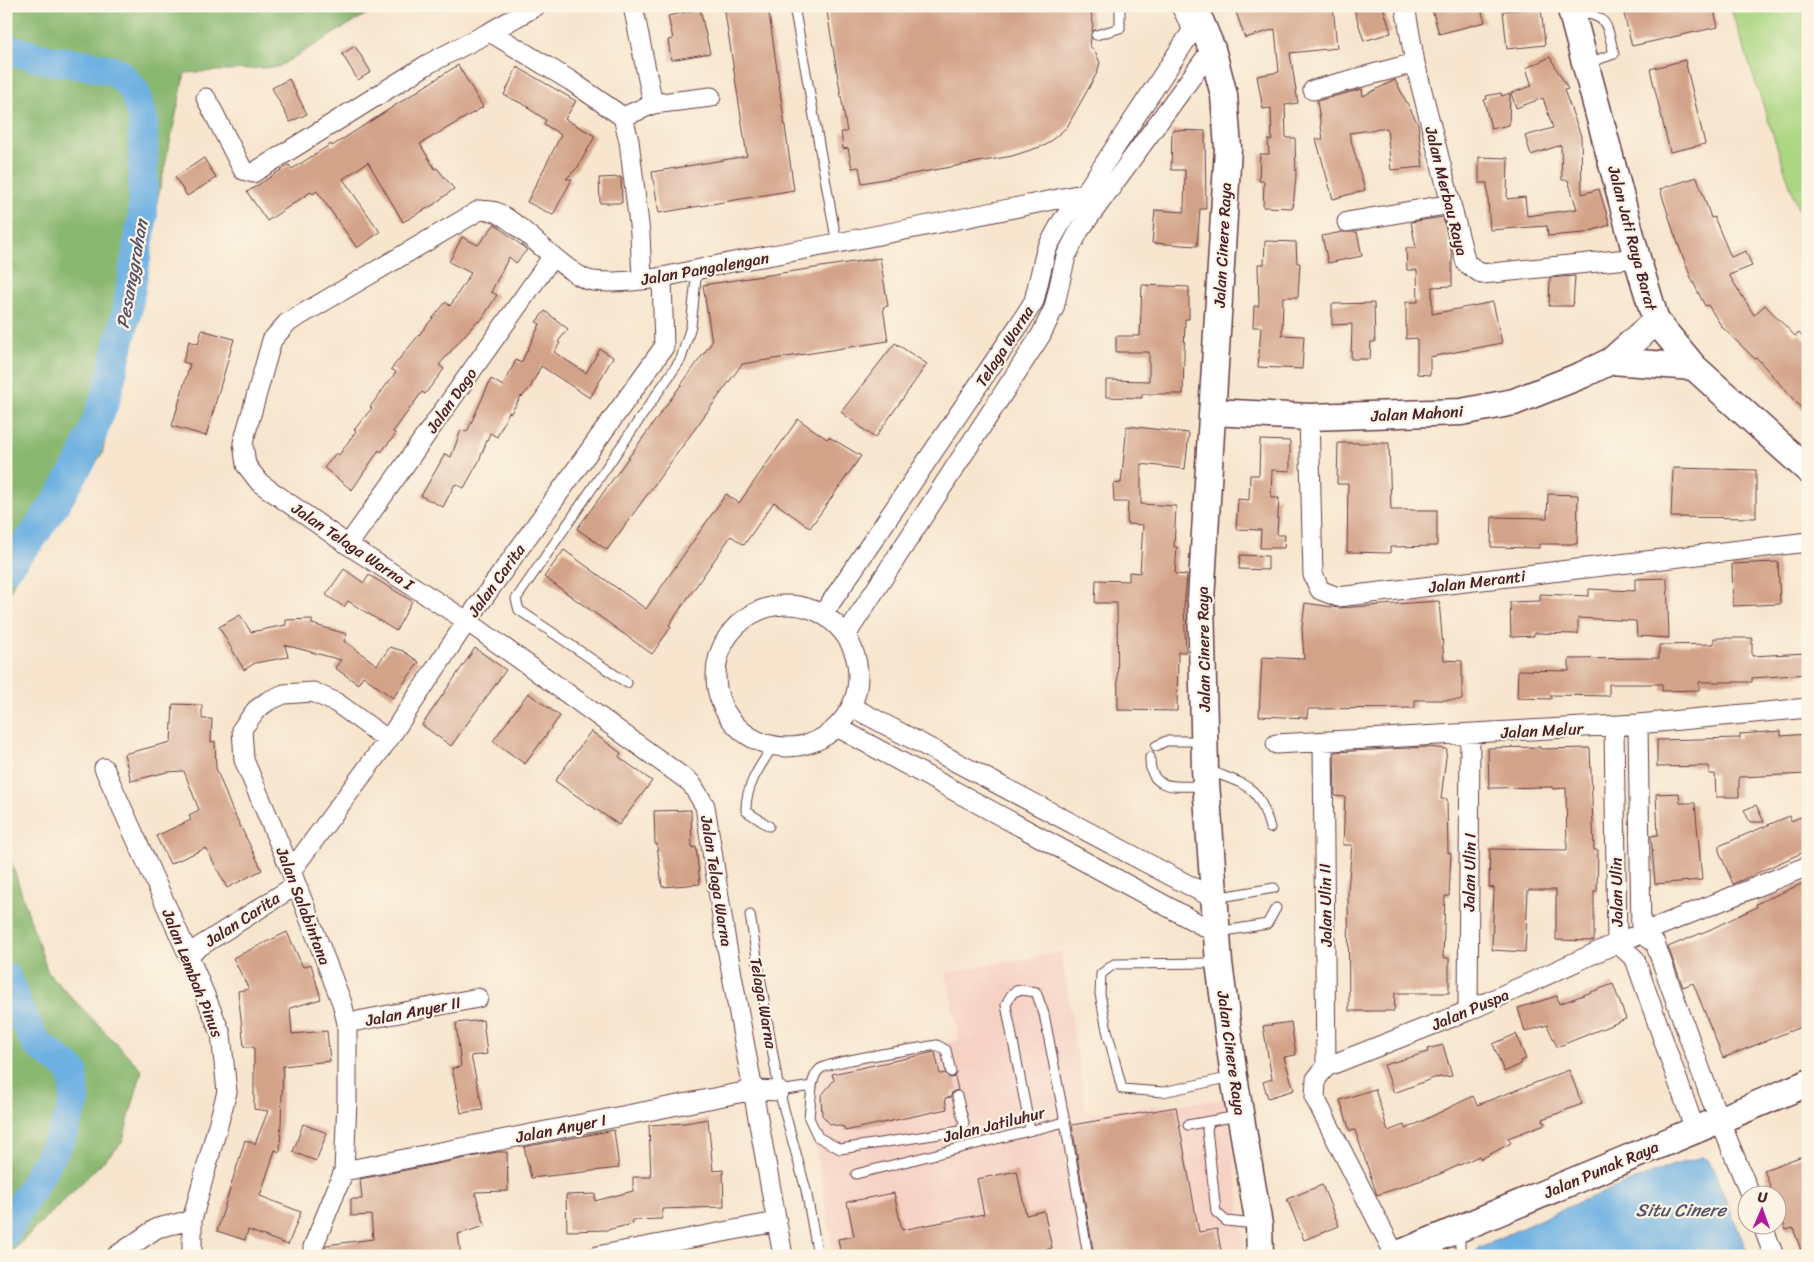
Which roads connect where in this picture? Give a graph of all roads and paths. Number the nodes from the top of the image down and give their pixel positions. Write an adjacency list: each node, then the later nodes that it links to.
1 (536, 6): 9 (street)
2 (633, 6): 15 (street)
3 (794, 6): 21 (lane)
4 (1120, 6): 10 (lane)
5 (1175, 6): 8 (lane)
6 (1405, 6): 11 (street, Jalan Merbau Raya)
7 (1571, 9): 23 (main road, Jalan Jati Raya Barat)
8 (1199, 28): 17 (street, Telaga Warna); 18 (street, Telaga Warna); 32 (main road, Jalan Cinere Raya)
9 (490, 32): 14 (street); 16 (street)
10 (1096, 35)
11 (1415, 63): 12 (street); 19 (street, Jalan Merbau Raya)
12 (1313, 90)
13 (711, 97): 15 (street)
14 (206, 98)
15 (654, 104): 16 (street)
16 (622, 117): 26 (street)
17 (1112, 188): 18 (street, Jalan Pangalengan); 40 (street, Telaga Warna)
18 (1085, 193): 21 (street, Jalan Pangalengan); 38 (street, Telaga Warna)
19 (1450, 204): 20 (street); 23 (street, Jalan Merbau Raya)
20 (1347, 222)
21 (837, 244): 24 (street, Jalan Pangalengan)
22 (553, 256): 26 (street, Jalan Pangalengan); 34 (street, Jalan Pangalengan); 37 (street, Jalan Dago)
23 (1637, 258): 27 (main road, Jalan Jati Raya Barat)
24 (697, 268): 25 (street, Jalan Pangalengan); 29 (lane)
25 (662, 279): 26 (street, Jalan Pangalengan); 28 (street)
26 (642, 280)
27 (1656, 321): 30 (main road, Jalan Mahoni); 31 (main road, Jalan Jati Raya Barat)
28 (664, 347): 29 (lane); 39 (street, Jalan Carita)
29 (681, 359): 41 (lane)
30 (1611, 360): 31 (main road); 33 (main road, Jalan Mahoni)
31 (1694, 367): 35 (main road, Jalan Jati Raya Barat)
32 (1212, 412): 33 (main road, Jalan Mahoni); 49 (main road, Jalan Cinere Raya)
33 (1310, 418): 36 (street, Jalan Meranti)
34 (246, 465): 37 (street, Jalan Telaga Warna I)
35 (1808, 470)
36 (1808, 542)
37 (348, 545): 39 (street, Jalan Telaga Warna I)
38 (823, 614): 40 (street); 52 (street)
39 (467, 620): 48 (street, Jalan Carita); 78 (street, Jalan Telaga Warna)
40 (846, 635): 42 (street)
41 (627, 683)
42 (852, 707): 46 (street); 62 (street)
43 (1808, 708): 44 (street, Jalan Melur)
44 (1638, 724): 45 (street, Jalan Melur); 66 (street, Jalan Ulin)
45 (1614, 726): 47 (street, Jalan Melur); 67 (street, Jalan Ulin)
46 (837, 727): 52 (street); 65 (street)
47 (1470, 734): 50 (street, Jalan Melur); 71 (street, Jalan Ulin I)
48 (388, 740): 60 (street, Jalan Carita); 60 (street, Jalan Salabintana)
49 (1204, 741): 53 (lane); 56 (main road, Jalan Cinere Raya)
50 (1323, 742): 51 (street, Jalan Melur); 73 (street, Jalan Ulin II)
51 (1276, 744)
52 (773, 746): 57 (lane)
53 (1156, 746)
54 (1150, 757): 56 (lane)
55 (104, 768): 68 (street, Jalan Lembah Pinus)
56 (1206, 777): 58 (lane); 62 (main road, Jalan Cinere Raya)
57 (769, 826)
58 (1270, 828)
59 (1808, 866): 66 (street, Jalan Puspa)
60 (293, 878): 68 (street, Jalan Carita); 72 (street, Jalan Salabintana)
61 (1274, 888): 62 (lane)
62 (1213, 898): 65 (main road, Jalan Cinere Raya)
63 (1276, 908): 65 (lane)
64 (750, 916): 79 (lane, Telaga Warna)
65 (1216, 933): 69 (main road, Jalan Cinere Raya)
66 (1641, 933): 67 (street, Jalan Puspa); 82 (street, Jalan Ulin)
67 (1617, 943): 71 (street, Jalan Puspa); 87 (street, Jalan Ulin)
68 (188, 954): 91 (street, Jalan Lembah Pinus)
69 (1219, 963): 75 (main road, Jalan Cinere Raya); 75 (lane)
70 (478, 998): 72 (street, Jalan Anyer II)
71 (1468, 1011): 73 (street, Jalan Puspa)
72 (347, 1023): 88 (street, Jalan Salabintana)
73 (1326, 1068): 104 (street)
74 (951, 1072): 77 (lane)
75 (1234, 1077): 81 (main road, Jalan Cinere Raya)
76 (1808, 1083): 82 (main road, Jalan Punak Raya)
77 (812, 1086): 79 (lane); 80 (lane)
78 (754, 1090): 79 (street, Jalan Anyer I); 88 (street, Jalan Anyer I); 92 (street, Jalan Telaga Warna)
79 (779, 1091): 102 (lane)
80 (957, 1096)
81 (1241, 1115): 83 (lane); 95 (main road, Jalan Cinere Raya)
82 (1721, 1120): 87 (main road, Jalan Punak Raya); 90 (street, Jalan Ulin)
83 (1210, 1121): 85 (lane); 95 (lane)
84 (1065, 1122): 86 (lane, Jalan Jatiluhur); 86 (lane); 103 (lane, Jalan Jatiluhur)
85 (1188, 1125)
86 (1030, 1129): 89 (lane, Jalan Jatiluhur)
87 (1695, 1130): 93 (main road, Jalan Punak Raya)
88 (344, 1171): 99 (street, Jalan Salabintana)
89 (856, 1174)
90 (1746, 1184)
91 (192, 1220): 97 (street); 98 (street, Jalan Lembah Pinus)
92 (776, 1222): 100 (street); 101 (street, Jalan Telaga Warna)
93 (1460, 1228): 96 (main road, Jalan Punak Raya); 105 (lane)
94 (1766, 1234): 106 (street)
95 (1261, 1246)
96 (1438, 1247): 104 (main road, Jalan Punak Raya)
97 (116, 1256)
98 (192, 1256)
99 (314, 1256)
100 (597, 1256)
101 (782, 1256)
102 (818, 1256)
103 (1088, 1256)
104 (1395, 1256)
105 (1460, 1256)
106 (1774, 1256)

